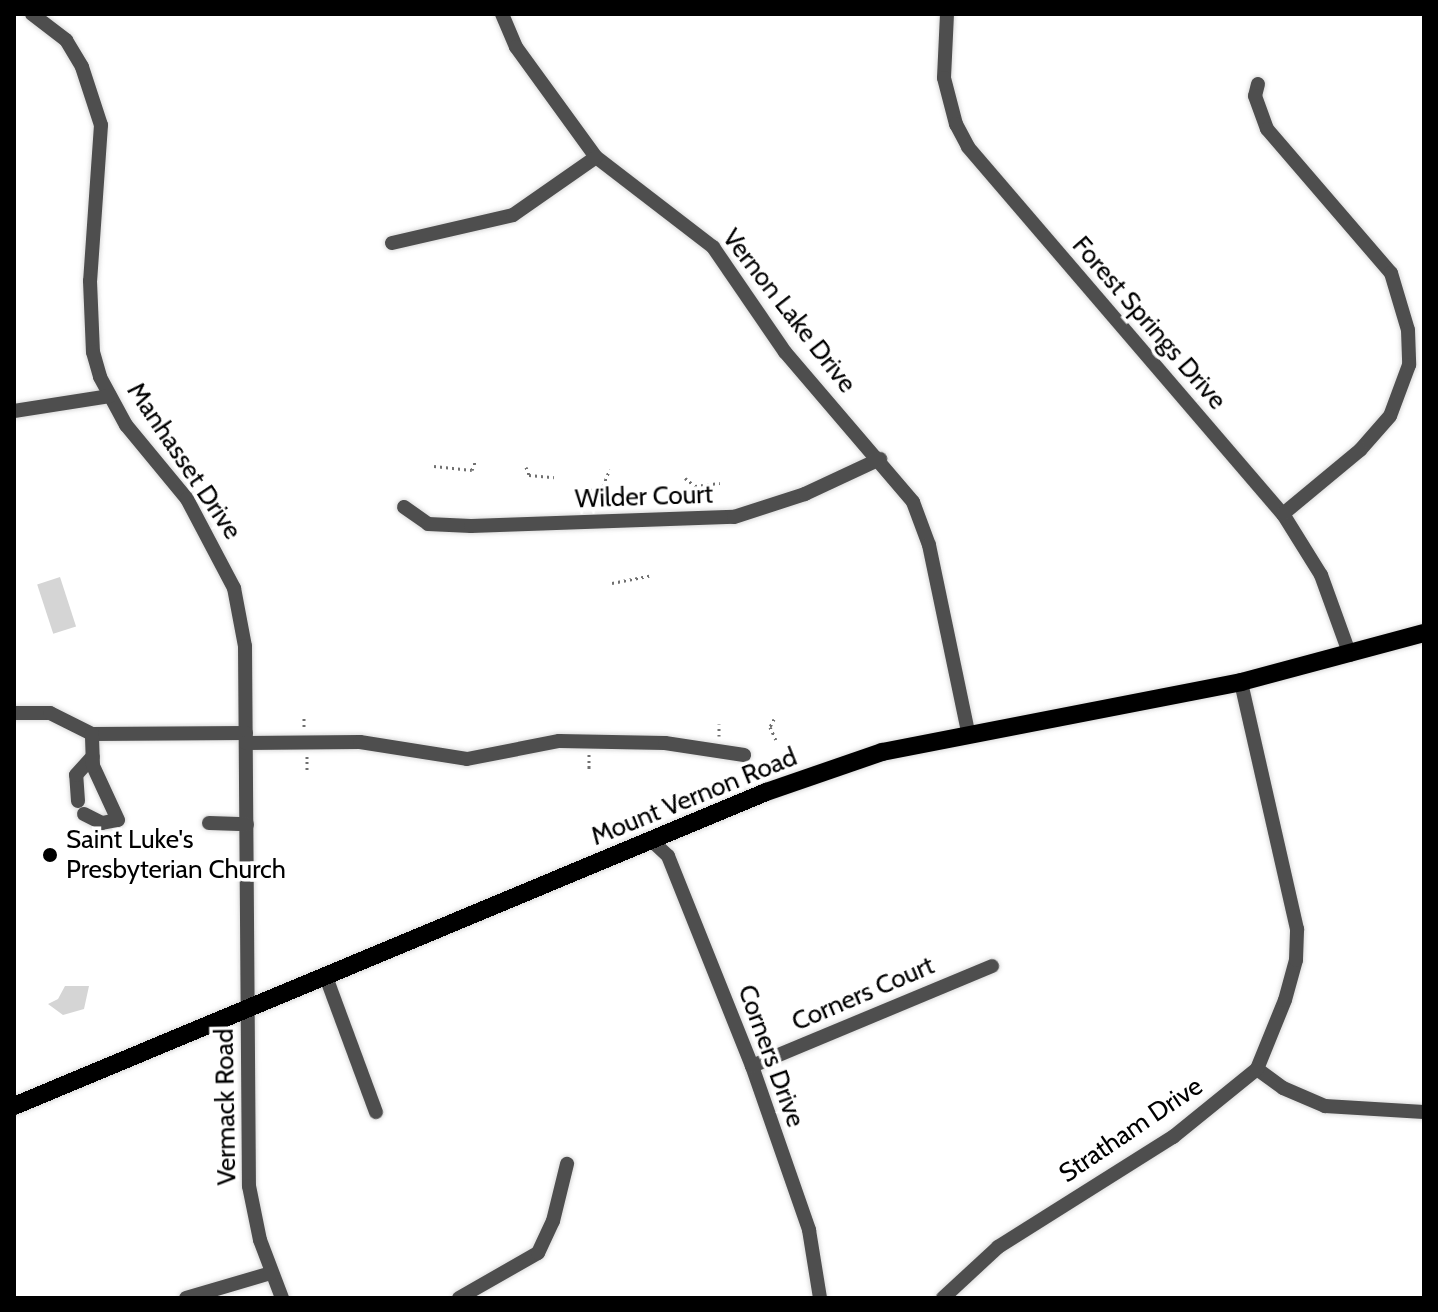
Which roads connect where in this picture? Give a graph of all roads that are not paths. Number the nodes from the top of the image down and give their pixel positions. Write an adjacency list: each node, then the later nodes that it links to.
1 (32, 14): 7 (street, Manhasset Drive)
2 (502, 14): 5 (street, Vernon Lake Drive)
3 (947, 14): 11 (street, Forest Springs Drive)
4 (1258, 84): 11 (street)
5 (596, 157): 6 (street); 9 (street, Vernon Lake Drive)
6 (392, 243)
7 (110, 396): 8 (street); 18 (street, Manhasset Drive)
8 (14, 411)
9 (880, 459): 10 (street, Wilder Court); 16 (street, Vernon Lake Drive)
10 (404, 507)
11 (1283, 514): 13 (street, Forest Springs Drive)
12 (1424, 633): 13 (main road, Mount Vernon Road)
13 (1350, 655): 14 (main road, Mount Vernon Road)
14 (1241, 682): 16 (main road, Mount Vernon Road); 28 (street, Stratham Drive)
15 (14, 713): 17 (street)
16 (968, 732): 23 (main road, Mount Vernon Road)
17 (92, 734): 18 (street); 20 (street)
18 (246, 738): 19 (street); 22 (street, Manhasset Drive)
19 (744, 755)
20 (93, 756): 20 (street)
21 (209, 823): 22 (street)
22 (247, 824): 26 (street, Manhasset Drive)
23 (652, 841): 25 (main road, Mount Vernon Road); 27 (street, Corners Drive)
24 (992, 966): 27 (street, Corners Court)
25 (326, 977): 26 (main road, Mount Vernon Road); 30 (street)
26 (249, 1006): 29 (main road, Mount Vernon Road); 33 (street, Vermack Road)
27 (752, 1066): 37 (street, Corners Drive)
28 (1257, 1069): 31 (street); 38 (street, Stratham Drive)
29 (14, 1106)
30 (376, 1112)
31 (1424, 1112)
32 (567, 1164): 36 (street)
33 (271, 1273): 34 (street); 35 (street, Vermack Road)
34 (186, 1298)
35 (282, 1298)
36 (459, 1298)
37 (820, 1298)
38 (943, 1298)

